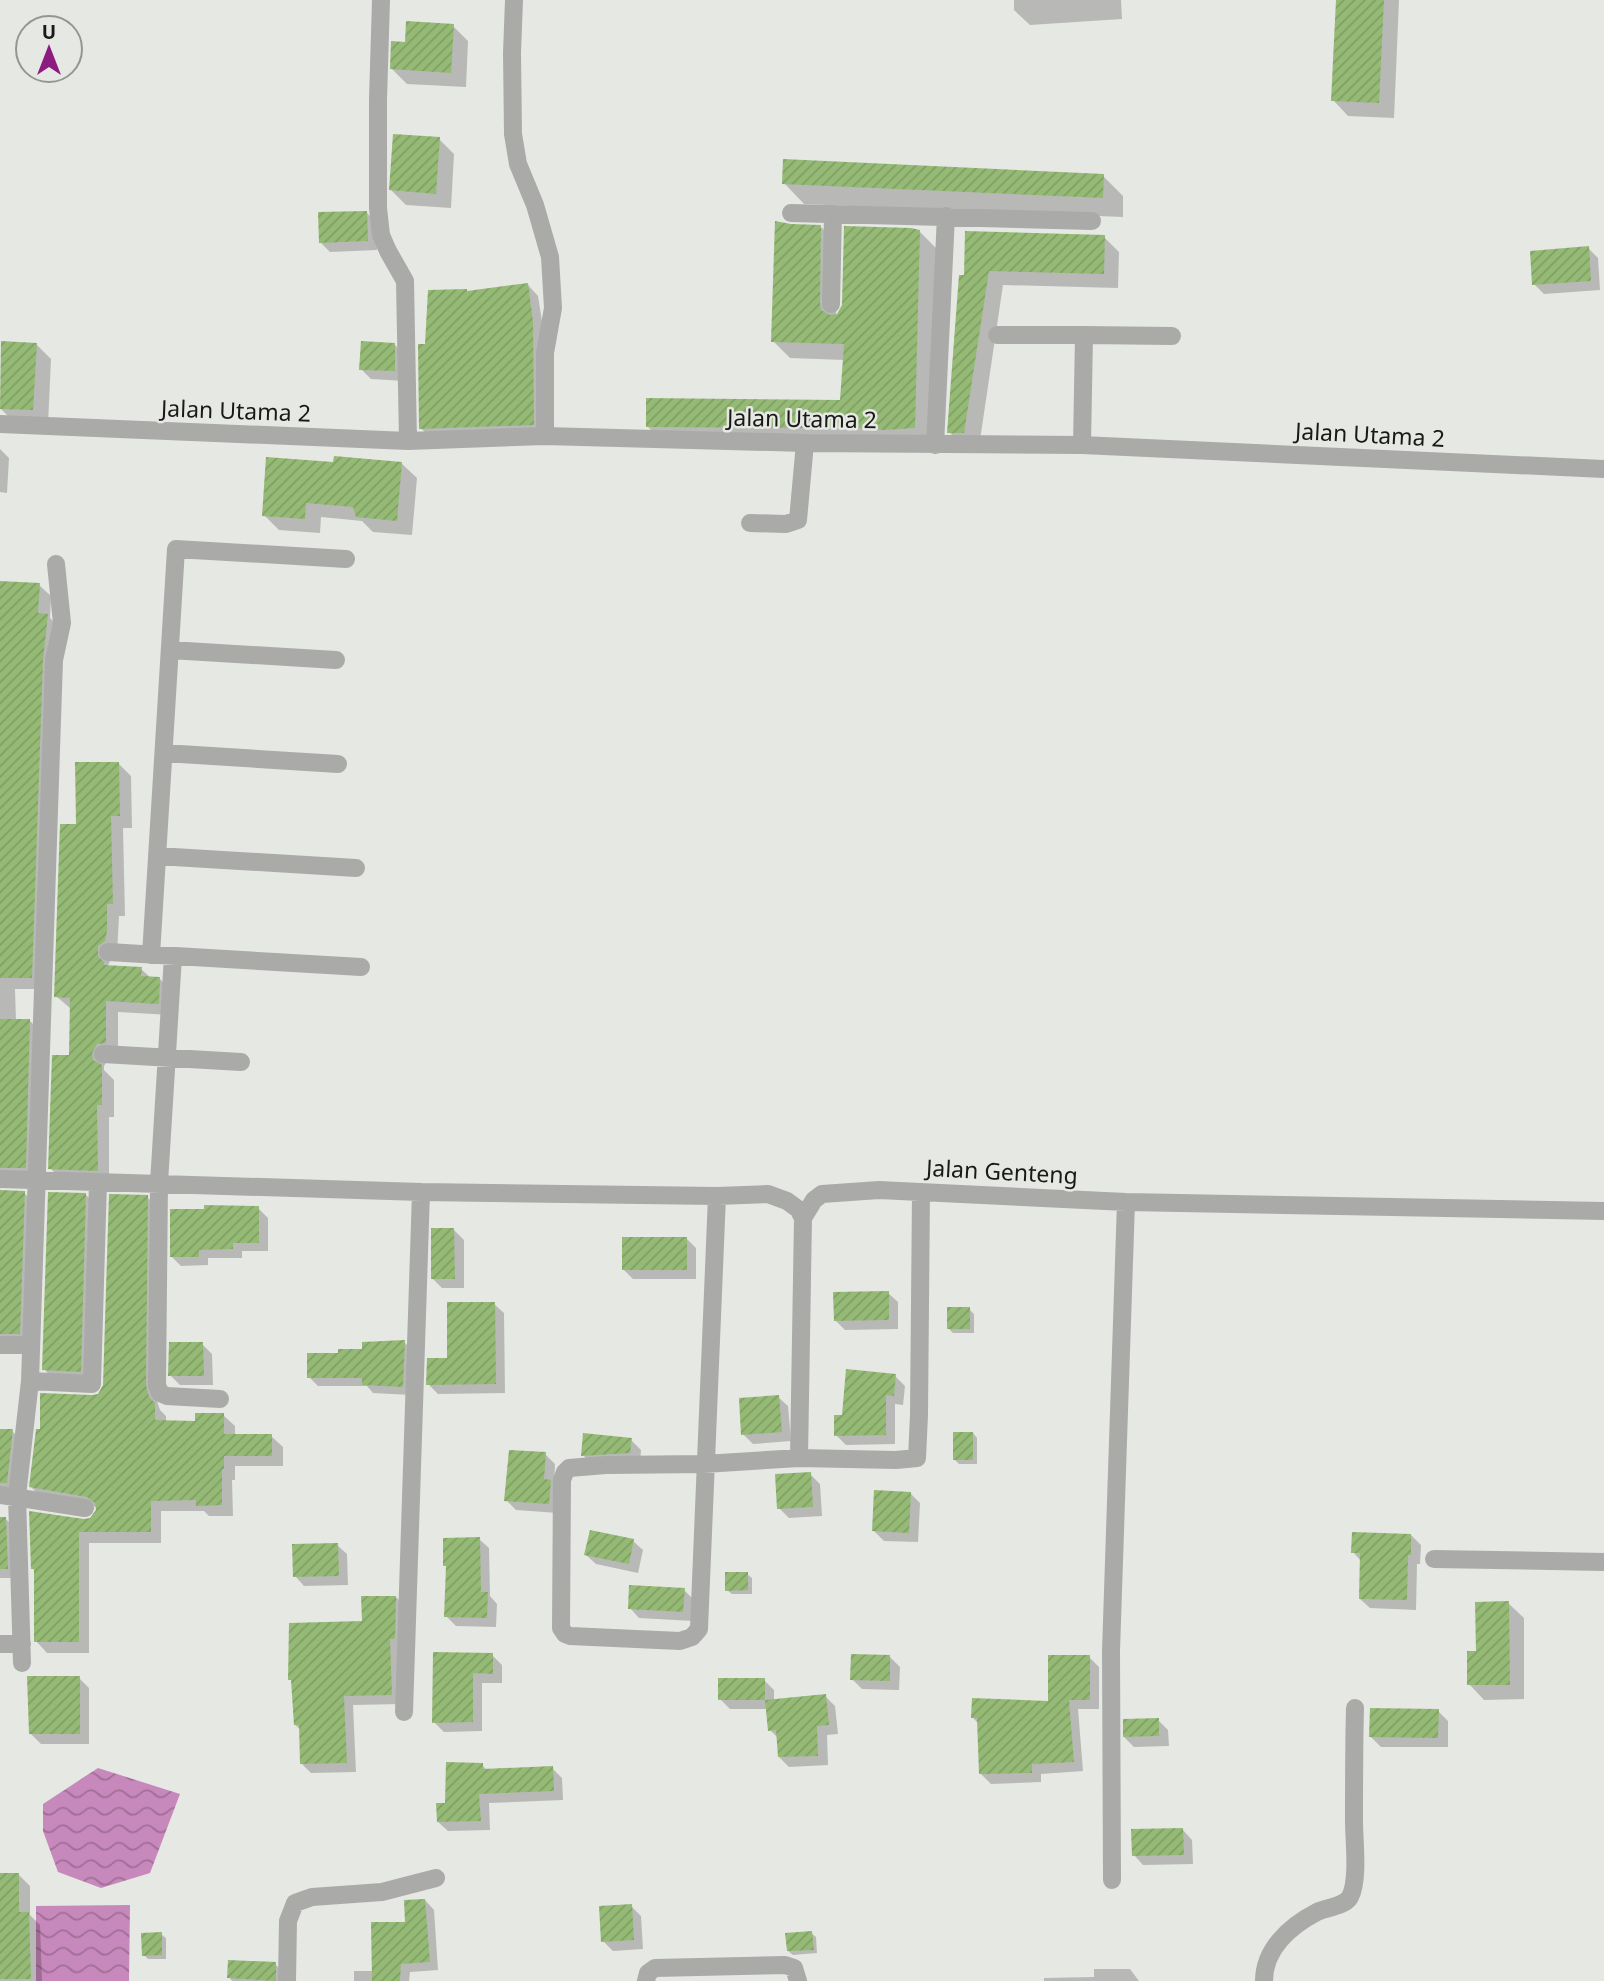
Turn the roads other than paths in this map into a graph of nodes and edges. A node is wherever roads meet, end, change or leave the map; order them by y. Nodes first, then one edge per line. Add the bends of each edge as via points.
1 (381, 0) edge
2 (514, 0) edge
3 (791, 213) dead end
4 (833, 214) junction
5 (946, 216) junction
6 (1092, 221) dead end
7 (831, 304) dead end
8 (997, 335) dead end
9 (1084, 335) junction
10 (1172, 336) dead end
11 (0, 424) edge
12 (545, 436) junction
13 (408, 441) junction
14 (805, 443) junction
15 (935, 445) junction
16 (1082, 445) junction
17 (1604, 469) edge
18 (750, 523) dead end
19 (346, 559) dead end
20 (56, 564) dead end
21 (170, 650) junction
22 (336, 660) dead end
23 (164, 753) junction
24 (338, 764) dead end
25 (157, 856) junction
26 (356, 868) dead end
27 (108, 952) dead end
28 (151, 954) junction
29 (173, 956) junction
30 (361, 967) dead end
31 (103, 1054) dead end
32 (167, 1058) junction
33 (241, 1062) dead end
34 (0, 1179) edge
35 (37, 1179) junction
36 (98, 1182) junction
37 (159, 1183) junction
38 (421, 1192) junction
39 (921, 1192) junction
40 (718, 1196) junction
41 (1126, 1202) junction
42 (1604, 1211) edge
43 (803, 1218) junction
44 (0, 1345) edge
45 (31, 1345) junction
46 (30, 1381) junction
47 (220, 1399) dead end
48 (799, 1458) junction
49 (704, 1464) junction
50 (8, 1496) edge
51 (85, 1508) dead end
52 (1434, 1559) dead end
53 (1604, 1562) edge
54 (0, 1644) edge
55 (1356, 1708) dead end
56 (404, 1712) dead end
57 (436, 1878) dead end
58 (1112, 1880) dead end
59 (287, 1981) edge
60 (646, 1981) edge
61 (797, 1981) edge
62 (1264, 1981) edge

1 - 13 street via 378,208 381,235 405,281
2 - 12 street via 513,134 518,164 550,257 553,308 545,353
3 - 4 street
4 - 5 street
4 - 7 street
5 - 6 street
5 - 15 street
8 - 9 street
9 - 10 street
9 - 16 street
11 - 13 street, Jalan Utama 2
12 - 13 street, Jalan Utama 2
12 - 14 street, Jalan Utama 2
14 - 15 street, Jalan Utama 2
14 - 18 street via 798,520
15 - 16 street, Jalan Utama 2
16 - 17 street, Jalan Utama 2
19 - 21 street via 176,548
20 - 35 street via 62,624 54,660
21 - 22 street
21 - 23 street
23 - 24 street
23 - 25 street
25 - 26 street
25 - 28 street
27 - 28 street
28 - 29 street
29 - 30 street
29 - 32 street
31 - 32 street
32 - 33 street
32 - 37 street
34 - 35 street
35 - 36 street
35 - 45 street
36 - 37 street
36 - 46 street via 92,1384
37 - 38 street
37 - 47 street via 157,1385 160,1393 167,1395
38 - 40 street
38 - 56 street
39 - 41 street, Jalan Genteng
39 - 43 street, Jalan Genteng via 831,1191 814,1200
39 - 48 street via 918,1457
40 - 43 street via 777,1196 798,1209
40 - 49 street
41 - 42 street, Jalan Genteng
41 - 58 street via 1111,1651
43 - 48 street
44 - 45 street
45 - 46 street
46 - 50 street
48 - 49 street
49 - 49 street via 699,1629 680,1641 565,1634 561,1628 565,1472 606,1465
50 - 51 street
50 - 54 street via 22,1653
52 - 53 street
55 - 62 street via 1351,1895 1346,1902 1317,1912 1284,1934 1272,1950
57 - 59 street via 382,1892 312,1897 296,1903 288,1921
60 - 61 street via 655,1968 785,1965 794,1968

